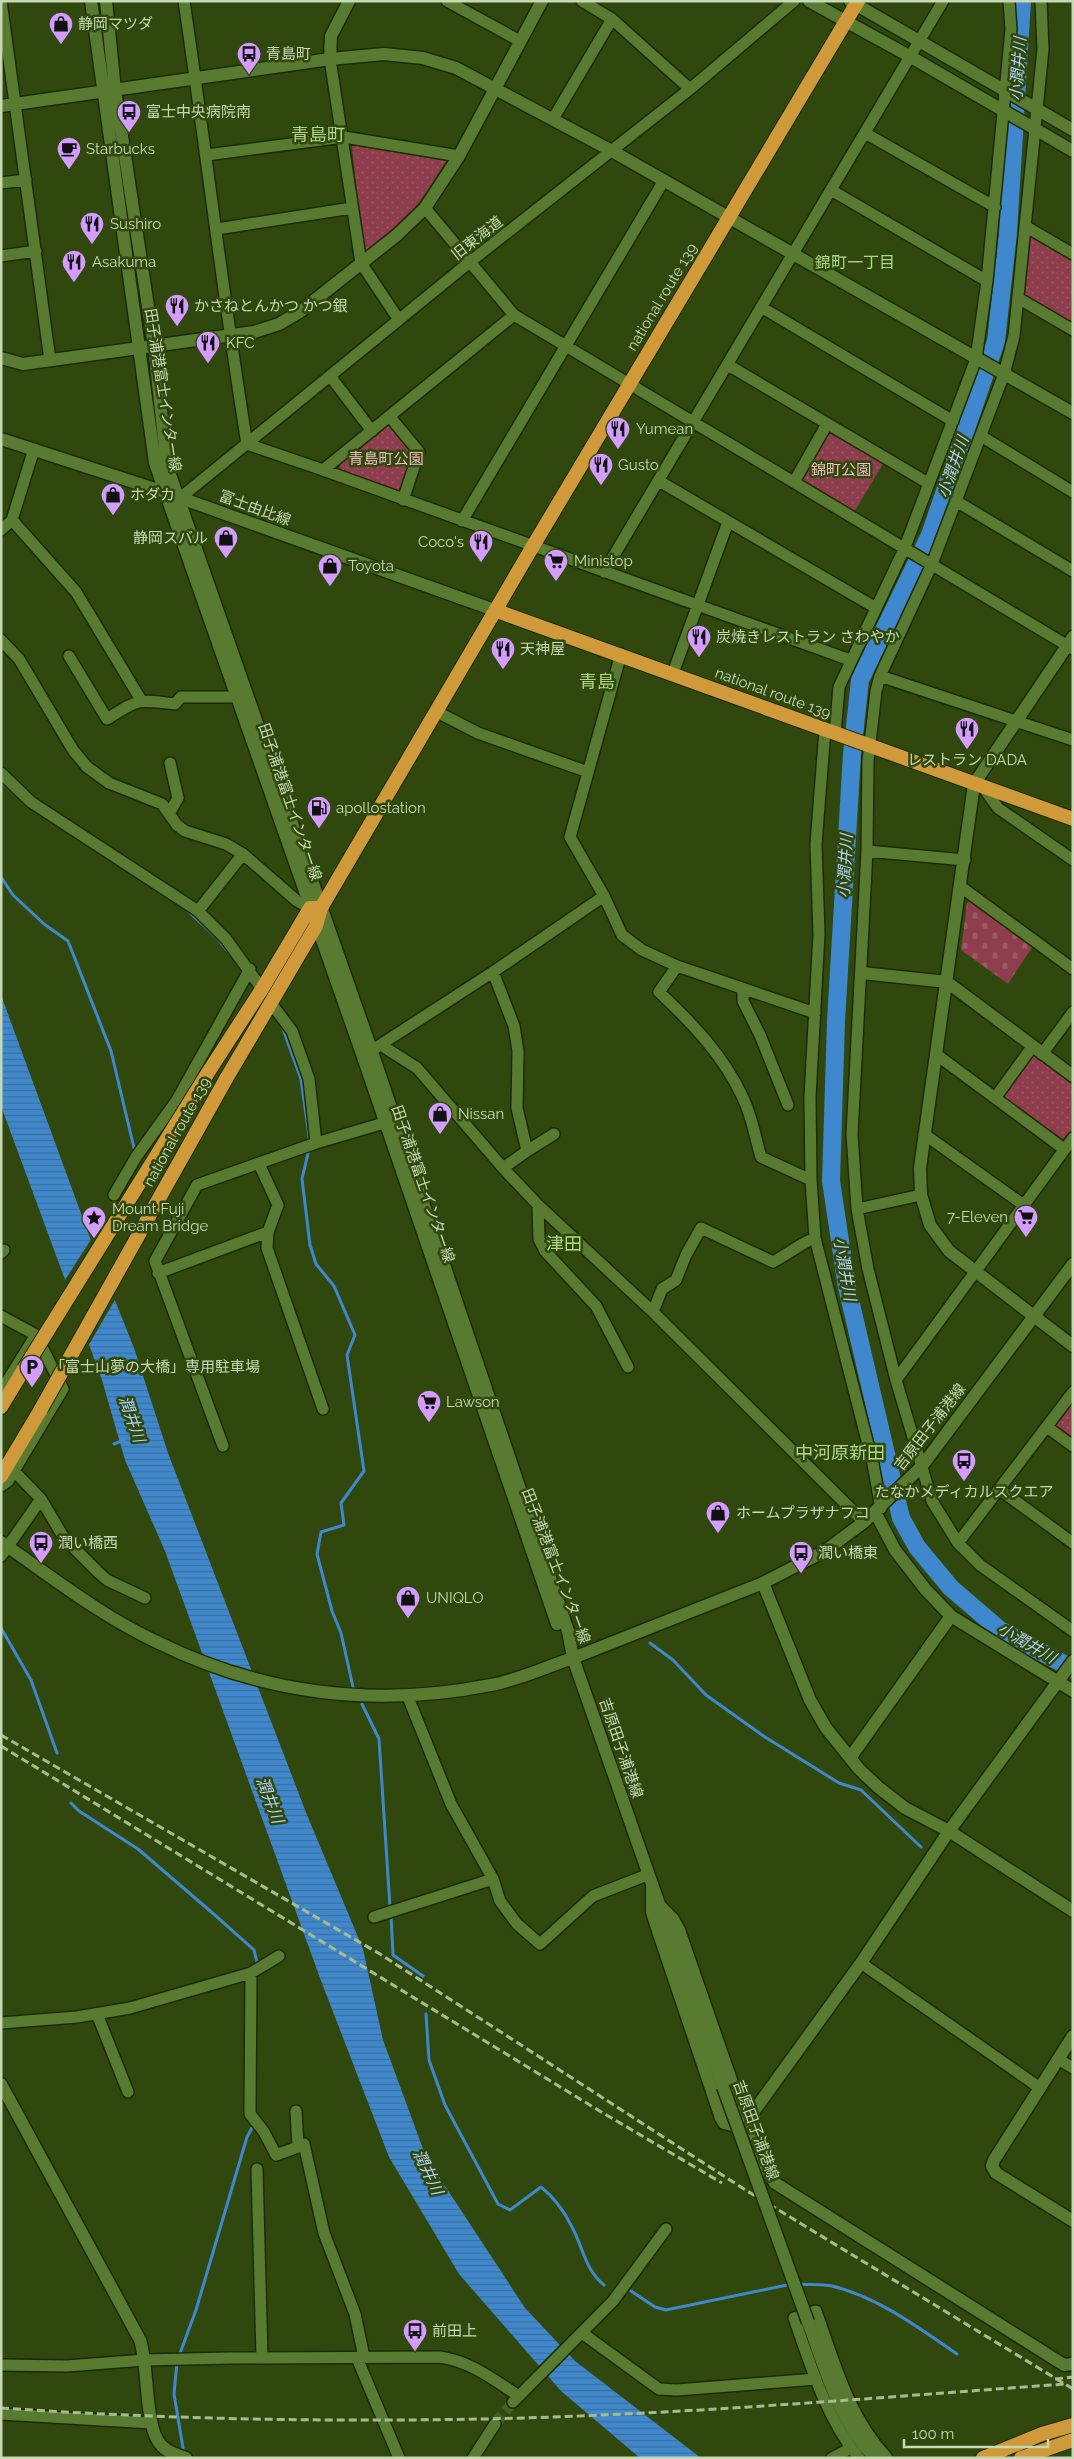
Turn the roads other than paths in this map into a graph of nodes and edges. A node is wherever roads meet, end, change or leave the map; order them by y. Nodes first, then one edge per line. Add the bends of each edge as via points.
1 (91, 1) edge
2 (106, 1) edge
3 (184, 1) edge
4 (349, 1) edge
5 (447, 1) edge
6 (542, 1) edge
7 (582, 1) edge
8 (794, 1) edge
9 (809, 1) edge
10 (943, 1) edge
11 (1009, 1) edge
12 (1041, 1) edge
13 (1, 2) edge
14 (854, 2) edge
15 (612, 19) junction
16 (846, 20) junction
17 (520, 41) junction
18 (920, 41) junction
19 (910, 56) junction
20 (330, 59) junction
21 (195, 78) junction
22 (496, 87) junction
23 (690, 89) junction
24 (1005, 90) junction
25 (110, 91) junction
26 (15, 104) junction
27 (1, 106) edge
28 (1036, 108) junction
29 (1003, 110) junction
30 (553, 119) junction
31 (1034, 128) junction
32 (1073, 130) edge
33 (865, 133) junction
34 (344, 137) junction
35 (612, 151) junction
36 (1073, 151) edge
37 (207, 155) junction
38 (458, 156) junction
39 (26, 180) junction
40 (663, 182) junction
41 (1, 184) edge
42 (831, 190) junction
43 (995, 207) junction
44 (352, 208) junction
45 (425, 208) junction
46 (728, 218) junction
47 (1025, 226) junction
48 (217, 229) junction
49 (36, 250) junction
50 (1073, 254) edge
51 (792, 255) junction
52 (1, 256) edge
53 (471, 261) junction
54 (362, 264) junction
55 (987, 281) junction
56 (1018, 298) junction
57 (761, 307) junction
58 (514, 315) junction
59 (399, 320) junction
60 (1073, 330) edge
61 (229, 336) junction
62 (154, 346) junction
63 (140, 348) junction
64 (566, 348) junction
65 (1, 358) edge
66 (976, 359) junction
67 (50, 360) junction
68 (728, 365) junction
69 (1004, 374) junction
70 (330, 376) junction
71 (628, 385) junction
72 (1073, 413) edge
73 (390, 417) junction
74 (953, 421) junction
75 (694, 422) junction
76 (828, 424) junction
77 (372, 431) junction
78 (981, 436) junction
79 (1, 439) edge
80 (247, 444) junction
81 (34, 449) junction
82 (323, 470) junction
83 (659, 481) junction
84 (794, 482) junction
85 (928, 483) junction
86 (164, 492) junction
87 (1073, 492) edge
88 (180, 498) junction
89 (403, 500) junction
90 (956, 501) junction
91 (12, 520) junction
92 (462, 521) junction
93 (728, 522) junction
94 (1, 530) edge
95 (533, 546) junction
96 (905, 546) junction
97 (932, 564) junction
98 (1073, 571) edge
99 (604, 572) junction
100 (697, 605) junction
101 (876, 608) junction
102 (497, 611) junction
103 (1, 640) edge
104 (1071, 643) edge
105 (621, 654) junction
106 (69, 656) dead end
107 (850, 660) junction
108 (673, 673) junction
109 (880, 676) junction
110 (237, 697) junction
111 (141, 700) junction
112 (438, 712) junction
113 (1016, 719) junction
114 (833, 733) junction
115 (1073, 740) edge
116 (869, 745) junction
117 (170, 763) dead end
118 (588, 772) junction
119 (1, 773) edge
120 (979, 785) junction
121 (170, 812) junction
122 (1073, 819) edge
123 (867, 851) junction
124 (243, 854) junction
125 (965, 860) junction
126 (1073, 860) edge
127 (961, 887) junction
128 (604, 896) junction
129 (315, 908) junction
130 (198, 911) junction
131 (316, 926) junction
132 (677, 966) junction
133 (250, 969) junction
134 (1073, 969) edge
135 (493, 972) junction
136 (862, 973) junction
137 (947, 982) junction
138 (262, 989) junction
139 (744, 989) junction
140 (270, 1002) junction
141 (1073, 1012) edge
142 (815, 1013) junction
143 (372, 1049) junction
144 (1037, 1050) junction
145 (937, 1055) junction
146 (1073, 1076) edge
147 (995, 1098) junction
148 (788, 1105) dead end
149 (384, 1123) junction
150 (554, 1134) dead end
151 (924, 1134) junction
152 (1073, 1138) edge
153 (316, 1143) junction
154 (1064, 1150) junction
155 (527, 1151) junction
156 (259, 1164) junction
157 (503, 1168) junction
158 (810, 1180) junction
159 (114, 1195) dead end
160 (921, 1195) junction
161 (538, 1205) junction
162 (1025, 1206) junction
163 (856, 1210) junction
164 (268, 1232) junction
165 (815, 1238) junction
166 (1073, 1264) edge
167 (975, 1272) junction
168 (158, 1273) junction
169 (653, 1312) junction
170 (1, 1316) edge
171 (1034, 1317) junction
172 (36, 1335) junction
173 (1073, 1346) edge
174 (628, 1367) dead end
175 (896, 1380) junction
176 (1, 1391) edge
177 (1073, 1392) edge
178 (1, 1407) edge
179 (323, 1409) dead end
180 (1047, 1427) junction
181 (224, 1446) dead end
182 (1073, 1446) edge
183 (920, 1469) junction
184 (8, 1474) edge
185 (1, 1486) edge
186 (999, 1489) junction
187 (41, 1499) junction
188 (880, 1508) junction
189 (864, 1522) junction
190 (958, 1543) junction
191 (1073, 1543) edge
192 (4, 1548) edge
193 (763, 1583) junction
194 (145, 1598) dead end
195 (951, 1616) junction
196 (1073, 1631) edge
197 (573, 1658) junction
198 (1073, 1661) edge
199 (1057, 1682) junction
200 (1073, 1691) edge
201 (408, 1697) junction
202 (850, 1758) junction
203 (949, 1831) junction
204 (647, 1876) junction
205 (492, 1879) junction
206 (652, 1888) junction
207 (658, 1904) junction
208 (1073, 1910) edge
209 (374, 1918) dead end
210 (278, 1956) dead end
211 (861, 1963) junction
212 (255, 1971) junction
213 (96, 2014) junction
214 (1, 2024) edge
215 (1073, 2036) edge
216 (1058, 2059) junction
217 (1073, 2068) edge
218 (1, 2084) edge
219 (1040, 2088) junction
220 (128, 2092) dead end
221 (296, 2111) dead end
222 (749, 2118) junction
223 (298, 2147) junction
224 (258, 2169) dead end
225 (1073, 2220) edge
226 (666, 2229) dead end
227 (582, 2333) junction
228 (262, 2357) junction
229 (361, 2358) junction
230 (145, 2360) junction
231 (1073, 2364) edge
232 (1, 2365) edge
233 (816, 2379) junction
234 (1, 2414) edge
235 (152, 2423) junction
236 (495, 2424) tunnel mouth
237 (1073, 2425) edge
238 (1073, 2440) edge
239 (851, 2448) junction
240 (183, 2457) edge
241 (399, 2458) edge
242 (473, 2458) edge
243 (832, 2458) edge
244 (859, 2458) edge
245 (875, 2458) edge
246 (887, 2458) edge
247 (983, 2458) edge
248 (1021, 2458) edge

1 - 25 street, 田子浦港富士インター線
2 - 25 street, 田子浦港富士インター線
3 - 21 street
4 - 20 street via 331,36
5 - 17 street
6 - 17 street
7 - 15 street
8 - 23 street, 旧東海道
9 - 16 street
10 - 18 street
11 - 24 street via 1011,29
12 - 28 street via 1042,49
13 - 26 street
14 - 16 highway, national route 139
14 - 18 street
15 - 23 street
15 - 30 street
16 - 19 street
16 - 46 highway, national route 139
17 - 22 street
18 - 19 street
18 - 24 street
19 - 29 street
19 - 33 street
20 - 21 street
20 - 22 street via 384,54 423,58 456,68
20 - 34 street
21 - 25 street
21 - 37 street
22 - 30 street
22 - 38 street
23 - 35 street, 旧東海道
24 - 28 street
24 - 29 street
25 - 26 street
25 - 62 street, 田子浦港富士インター線
25 - 63 street, 田子浦港富士インター線
26 - 27 street
26 - 39 street
28 - 31 street
28 - 32 street
29 - 31 street
29 - 43 street
30 - 35 street
31 - 36 street
31 - 47 street
33 - 42 street
33 - 43 street
34 - 37 street
34 - 38 street
34 - 44 street
35 - 40 street
35 - 53 street, 旧東海道
37 - 48 street
38 - 45 street
39 - 41 street
39 - 49 street
40 - 46 street
40 - 64 street
42 - 51 street
42 - 55 street
43 - 55 street
44 - 48 street
44 - 54 street
45 - 53 street
45 - 54 street
46 - 51 street
46 - 71 highway, national route 139
47 - 50 street
47 - 56 street
48 - 61 street
49 - 52 street
49 - 67 street
51 - 57 street
51 - 66 street
53 - 58 street
53 - 59 street, 旧東海道
54 - 59 street
54 - 61 street via 279,324
55 - 66 street
56 - 60 street
56 - 69 street via 1014,336
57 - 68 street
57 - 74 street
58 - 64 street
58 - 73 street
59 - 70 street, 旧東海道
61 - 62 street
61 - 80 street
62 - 63 street
62 - 88 street, 田子浦港富士インター線 via 167,466
63 - 67 street
63 - 86 street, 田子浦港富士インター線 via 155,463
64 - 71 street
64 - 92 street
65 - 67 street via 23,364
66 - 69 street
66 - 74 street
68 - 75 street
68 - 76 street
69 - 72 street
69 - 78 street
70 - 77 street
70 - 80 street, 旧東海道
71 - 75 street
71 - 95 highway, national route 139
73 - 77 street
73 - 89 street via 419,452
74 - 85 street
75 - 83 street
75 - 84 street
76 - 84 street
76 - 85 street
77 - 82 street
78 - 87 street
78 - 90 street
79 - 81 street, 富士由比線
80 - 82 street
80 - 88 street, 旧東海道
81 - 86 street, 富士由比線
81 - 91 street
82 - 89 street
83 - 93 street
83 - 99 street
84 - 96 street
85 - 96 street
86 - 88 street, 富士由比線
86 - 110 street, 田子浦港富士インター線
88 - 102 street, 富士由比線
88 - 129 street, 田子浦港富士インター線
89 - 92 street
90 - 97 street
90 - 98 street
91 - 94 street
91 - 111 street via 76,592
92 - 95 street
93 - 100 street
93 - 101 street
95 - 99 street
95 - 102 highway, national route 139
96 - 97 street
96 - 101 street
97 - 104 street
97 - 109 street
99 - 100 street
100 - 107 street
100 - 108 street
101 - 107 street
102 - 105 highway, national route 139
102 - 112 highway, national route 139
103 - 121 street via 19,659 86,767 109,783 162,804
104 - 113 street
105 - 108 highway, national route 139
105 - 118 street
106 - 111 street via 106,719
107 - 114 street via 839,688
108 - 114 highway, national route 139
109 - 113 street
109 - 116 street
110 - 111 street via 181,697 175,704
110 - 129 street, 田子浦港富士インター線
112 - 118 street via 478,733
112 - 129 highway, national route 139
113 - 115 street
113 - 120 street
114 - 116 highway, national route 139
114 - 142 street via 816,844 819,934
116 - 120 highway
116 - 123 street
117 - 121 street via 178,798
118 - 128 street via 570,837
119 - 130 street via 31,802
120 - 122 highway
120 - 125 street
120 - 126 street via 998,808
121 - 124 street via 177,825 186,831 226,844
123 - 125 street
123 - 136 street
124 - 129 street via 297,900
124 - 130 street
125 - 127 street
127 - 134 street
127 - 137 street
128 - 132 street via 622,935 642,950
128 - 135 street
129 - 131 highway, national route 139
129 - 138 highway, national route 139
129 - 143 street, 田子浦港富士インター線
130 - 133 street
131 - 140 highway, national route 139
131 - 143 street, 田子浦港富士インター線
132 - 139 street
132 - 158 street via 659,992 710,1044 731,1075 744,1099 760,1157
133 - 138 street
133 - 159 street via 177,1100 136,1157
135 - 143 street
135 - 155 street via 514,1026 518,1050 517,1108
136 - 137 street
136 - 163 street via 852,1134
137 - 144 street
137 - 145 street
138 - 178 highway, national route 139, bridge
139 - 142 street
139 - 148 street via 743,1001
140 - 153 street via 292,1031 309,1079
140 - 184 highway, national route 139, bridge via 40,1409
141 - 144 street
142 - 158 street via 809,1105
143 - 149 street, 田子浦港富士インター線
143 - 157 street via 417,1068
143 - 197 street, 田子浦港富士インター線 via 568,1631
144 - 146 street
144 - 147 street
145 - 147 street
145 - 151 street
147 - 154 street
149 - 153 street
149 - 197 street, 田子浦港富士インター線 via 532,1556 560,1634
150 - 155 street
151 - 160 street
151 - 162 street
152 - 154 street
153 - 156 street
154 - 162 street
155 - 157 street
156 - 164 street via 278,1205
156 - 168 street via 197,1185 155,1261
157 - 161 street
158 - 165 street
160 - 163 street
160 - 167 street via 930,1225 949,1251
161 - 169 street
161 - 174 street via 539,1239 545,1251 596,1306
162 - 167 street
163 - 175 street
164 - 168 street
164 - 179 street via 267,1248
165 - 169 street via 773,1262 701,1228 676,1280 662,1289
165 - 188 street via 873,1464
166 - 171 street, 吉原田子浦港線
167 - 171 street
167 - 175 street
168 - 181 street
169 - 189 street
170 - 172 street
171 - 173 street
171 - 183 street, 吉原田子浦港線
172 - 176 street
172 - 184 street via 63,1389
175 - 183 street
177 - 180 street
180 - 182 street
180 - 186 street
183 - 188 street, 吉原田子浦港線
183 - 190 street via 932,1501
184 - 185 street
184 - 187 street
186 - 190 street
186 - 191 street
187 - 192 street
187 - 194 street via 64,1538 98,1572 107,1580
188 - 189 street, 吉原田子浦港線
188 - 195 street via 895,1550
189 - 193 street, 吉原田子浦港線 via 825,1551
190 - 196 street via 1008,1587
192 - 201 street via 117,1621 233,1675 271,1685 353,1695
193 - 197 street, 吉原田子浦港線
193 - 202 street via 810,1700 826,1728
195 - 199 street
195 - 202 street
197 - 201 street via 493,1685
197 - 204 street, 吉原田子浦港線
198 - 199 street
199 - 200 street
199 - 203 street
201 - 205 street via 451,1804
202 - 203 street via 878,1788 905,1808
203 - 208 street
203 - 211 street
204 - 205 street via 593,1896 540,1944 517,1924 500,1901
204 - 206 street, 吉原田子浦港線
205 - 209 street
206 - 207 street, 吉原田子浦港線
206 - 222 street via 652,1912 658,1932 721,2118 724,2124 732,2125
207 - 222 street via 673,1918 679,1930 740,2106
207 - 245 street, 吉原田子浦港線, bridge via 833,2389 851,2427
210 - 212 street
211 - 219 street
211 - 222 street
212 - 213 street via 130,2008
212 - 223 street via 250,2114 276,2155
213 - 214 street
213 - 220 street
215 - 216 street
216 - 217 street
216 - 219 street
218 - 230 street via 140,2340
219 - 225 street via 992,2166 996,2173
221 - 223 street
222 - 231 street via 768,2173 775,2182 1064,2365
223 - 229 street via 304,2144 324,2233 355,2314
224 - 228 street
226 - 227 street via 618,2294
227 - 229 street via 516,2399 477,2370 453,2359
227 - 233 street via 659,2389
228 - 229 street
228 - 230 street
229 - 241 street
230 - 232 street via 67,2366
230 - 235 street
233 - 239 street
233 - 246 street via 794,2318 816,2311 853,2410
234 - 235 street
235 - 240 street via 161,2446
236 - 242 street
237 - 247 highway
238 - 248 highway
239 - 243 street
239 - 244 street

